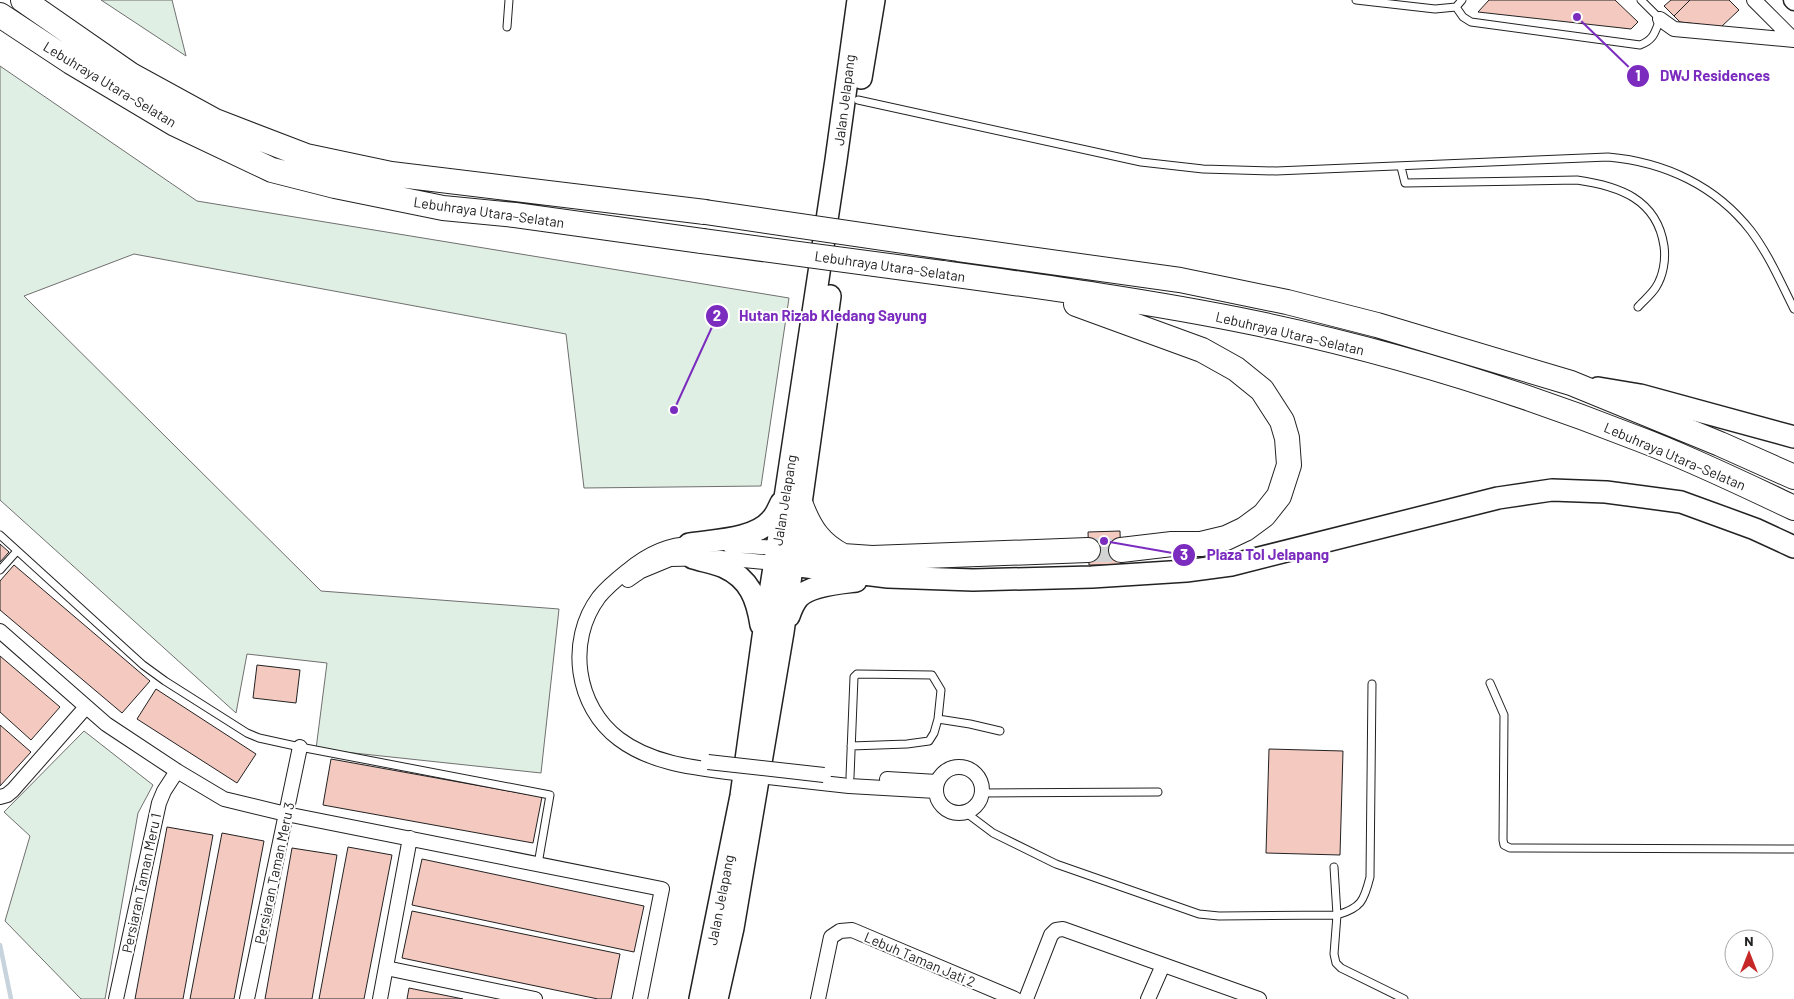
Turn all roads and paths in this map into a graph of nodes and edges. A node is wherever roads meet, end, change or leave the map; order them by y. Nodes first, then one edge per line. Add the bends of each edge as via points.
1 (23, 0) edge
2 (509, 0) edge
3 (858, 0) edge
4 (874, 0) edge
5 (1356, 0) edge
6 (1462, 0) edge
7 (1641, 0) edge
8 (1754, 0) edge
9 (1456, 7) junction
10 (0, 15) edge
11 (1660, 19) junction
12 (507, 27) dead end
13 (1794, 40) edge
14 (858, 100) junction
15 (1401, 167) junction
16 (988, 279) junction
17 (1638, 308) dead end
18 (1794, 309) edge
19 (1571, 383) junction
20 (1794, 438) edge
21 (1794, 477) edge
22 (794, 498) junction
23 (1794, 508) edge
24 (0, 535) edge
25 (1794, 548) edge
26 (1088, 550) tunnel mouth
27 (1121, 550) tunnel mouth
28 (17, 551) junction
29 (691, 551) junction
30 (785, 556) junction
31 (843, 556) junction
32 (0, 570) edge
33 (888, 577) junction
34 (0, 631) edge
35 (783, 632) junction
36 (763, 637) junction
37 (1372, 684) dead end
38 (1490, 684) dead end
39 (86, 707) junction
40 (938, 719) junction
41 (1000, 731) dead end
42 (851, 746) junction
43 (300, 747) junction
44 (177, 771) junction
45 (850, 777) junction
46 (937, 786) junction
47 (1158, 792) dead end
48 (982, 793) junction
49 (0, 797) edge
50 (965, 812) junction
51 (286, 814) junction
52 (410, 838) junction
53 (1794, 849) edge
54 (538, 864) junction
55 (1334, 868) dead end
56 (1337, 914) junction
57 (1163, 964) junction
58 (386, 968) junction
59 (116, 999) edge
60 (247, 999) edge
61 (380, 999) edge
62 (535, 999) edge
63 (640, 999) edge
64 (700, 999) edge
65 (717, 999) edge
66 (818, 999) edge
67 (1015, 999) edge
68 (1026, 999) edge
69 (1148, 999) edge
70 (1259, 999) edge
71 (1404, 999) edge

1 - 19 highway, Lebuhraya Utara–Selatan, bridge via 131,75 215,121 306,156 391,174 705,212 1180,280 1377,325
2 - 12 lane
3 - 22 main road, Jalan Jelapang
4 - 14 main road, Jalan Jelapang
5 - 9 lane via 1435,9
6 - 9 lane
7 - 11 lane
8 - 13 street
9 - 11 lane via 1471,22 1640,44 1648,42 1654,35
10 - 16 highway, Lebuhraya Utara–Selatan, bridge via 175,124 272,170 443,208
11 - 13 street via 1674,29
14 - 15 lane via 1150,163 1276,172
14 - 22 main road, Jalan Jelapang
15 - 17 lane via 1405,183 1577,180 1601,183 1638,200 1652,214 1662,235 1665,254 1656,287
15 - 18 lane via 1608,157 1671,170 1712,193 1733,211 1767,256
16 - 23 highway, Lebuhraya Utara–Selatan via 1236,320 1374,352 1501,389 1640,439
16 - 27 highway via 1081,306 1202,350 1236,369 1262,390 1282,421 1289,465 1279,496 1264,515 1226,538 1201,544
19 - 20 main road via 1640,395
19 - 21 highway, Lebuhraya Utara–Selatan
22 - 29 main road via 762,528
22 - 30 main road, Jalan Jelapang
22 - 31 highway via 817,536
24 - 28 lane
25 - 33 main road via 1755,529 1681,502 1606,492 1552,490 1498,498 1231,565 1186,571 974,580
26 - 31 highway via 872,558
28 - 32 lane
28 - 43 lane via 165,681 247,734
29 - 30 street
29 - 36 main road via 724,567 744,582 757,601
29 - 45 street, bridge via 641,571 624,583 607,600 593,624 587,661 594,696 610,721 638,743 675,756
29 - 46 street via 677,545 637,562 610,585 586,621 579,660 583,686 600,722 620,740 661,760 706,769 849,786
30 - 31 highway
30 - 33 main road
30 - 35 main road, Jalan Jelapang
30 - 36 main road, Jalan Jelapang
33 - 35 main road via 810,590 799,597
34 - 39 street
35 - 65 main road, Jalan Jelapang via 733,928
36 - 64 main road, Jalan Jelapang via 741,796
37 - 56 lane via 1370,877 1360,903 1352,911
38 - 53 lane via 1504,715 1504,845 1510,848
39 - 44 street
39 - 49 street via 13,790
40 - 41 lane
40 - 42 lane via 929,741
40 - 42 lane via 941,690 932,675 857,674 854,677
42 - 45 lane
43 - 51 street, Persiaran Taman Meru 3
43 - 54 lane via 550,795
44 - 51 street via 224,800
44 - 59 street, Persiaran Taman Meru 1 via 159,803
45 - 46 street
46 - 48 street via 947,770 968,768 979,778
46 - 50 street via 941,804 951,812
47 - 48 lane
48 - 50 street via 976,805
50 - 56 lane via 993,833 1056,864 1198,914
51 - 52 street
51 - 60 street, Persiaran Taman Meru 3
52 - 54 street
52 - 58 street
54 - 63 street via 662,889
55 - 56 lane
56 - 71 lane via 1336,963 1340,968
57 - 68 street via 1063,929 1056,930 1051,935
57 - 69 street
57 - 70 street
58 - 61 street
58 - 62 street
66 - 67 street, Lebuh Taman Jati 2 via 830,937 840,931 852,930

